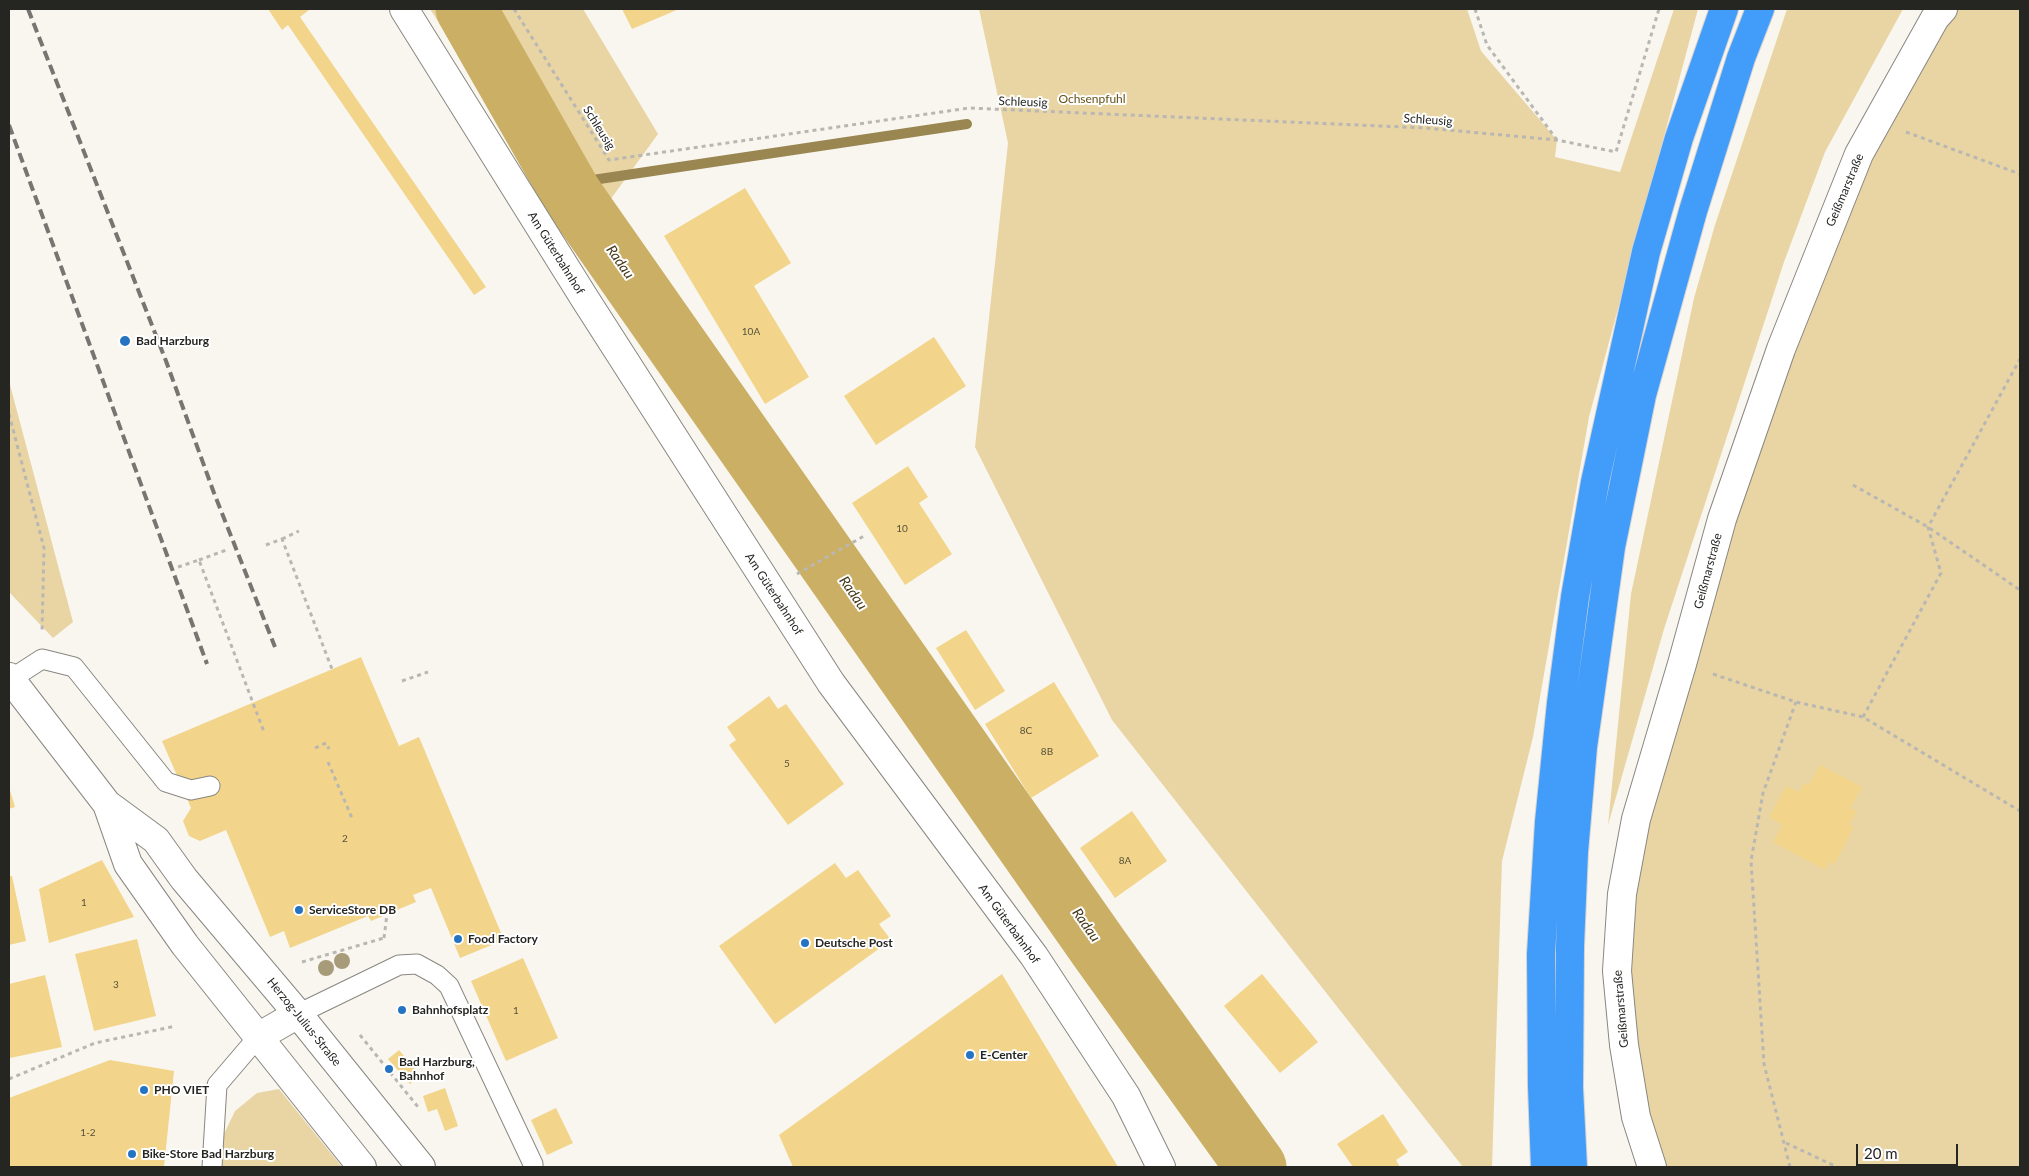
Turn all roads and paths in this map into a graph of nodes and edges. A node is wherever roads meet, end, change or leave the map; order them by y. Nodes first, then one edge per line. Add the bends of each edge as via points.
1 (404, 9) edge
2 (514, 9) edge
3 (1475, 9) edge
4 (1659, 9) edge
5 (1724, 9) edge
6 (1760, 9) edge
7 (1943, 9) edge
8 (1879, 121) junction
9 (1557, 140) junction
10 (2020, 174) edge
11 (2020, 359) edge
12 (1853, 484) dead end
13 (1928, 528) junction
14 (299, 531) dead end
15 (864, 536) dead end
16 (282, 539) junction
17 (266, 545) dead end
18 (229, 549) dead end
19 (199, 560) junction
20 (817, 562) dead end
21 (178, 567) dead end
22 (2020, 590) edge
23 (1682, 664) junction
24 (332, 669) dead end
25 (428, 672) dead end
26 (10, 678) edge
27 (402, 681) dead end
28 (1796, 702) junction
29 (1863, 717) junction
30 (264, 732) dead end
31 (315, 748) dead end
32 (329, 749) dead end
33 (328, 762) dead end
34 (210, 786) dead end
35 (107, 804) junction
36 (2020, 811) edge
37 (352, 818) dead end
38 (384, 938) dead end
39 (302, 962) dead end
40 (298, 1014) junction
41 (176, 1026) dead end
42 (360, 1035) dead end
43 (258, 1037) junction
44 (9, 1080) edge
45 (418, 1107) dead end
46 (1785, 1143) junction
47 (212, 1167) edge
48 (362, 1167) edge
49 (422, 1167) edge
50 (533, 1167) edge
51 (1161, 1167) edge
52 (1545, 1167) edge
53 (1573, 1167) edge
54 (1652, 1167) edge
55 (1790, 1167) edge
56 (1837, 1167) edge

1 - 51 street, Am Güterbahnhof via 831,683 1034,956 1126,1096
2 - 9 path, Schleusig via 609,160 969,108 1426,128
3 - 9 path via 1487,45
4 - 9 path, Schleusig via 1616,152
5 - 52 highway via 1679,138 1646,252 1596,482 1575,597 1549,822 1541,954
6 - 53 highway via 1741,58 1690,220 1642,395 1612,547 1583,747 1574,852 1569,1088
7 - 8 street, Geißmarstraße
8 - 10 path
8 - 23 street, Geißmarstraße via 1859,154 1781,349 1722,519
11 - 13 path
12 - 13 path
13 - 22 path
13 - 29 path via 1941,573
14 - 16 path
15 - 20 path
16 - 17 path
16 - 24 path
18 - 19 path
19 - 21 path
19 - 30 path
23 - 28 path
23 - 54 street, Geißmarstraße via 1636,819 1622,894 1617,971 1624,1045 1636,1117
25 - 27 path
26 - 34 lane via 42,659 74,667 166,782 191,790
26 - 35 street
28 - 29 path
28 - 46 path via 1763,793 1751,861 1764,1064
29 - 36 path
31 - 32 path via 326,743
33 - 37 path
35 - 40 street, Herzog-Julius-Straße via 156,840 184,879
35 - 43 street via 128,864 185,945
38 - 39 path
40 - 43 street
40 - 49 street, Herzog-Julius-Straße
40 - 50 lane via 399,965 417,964 437,975 449,986
41 - 44 path via 95,1043
42 - 45 path
43 - 47 lane via 217,1084
43 - 48 street
46 - 55 path
46 - 56 path

